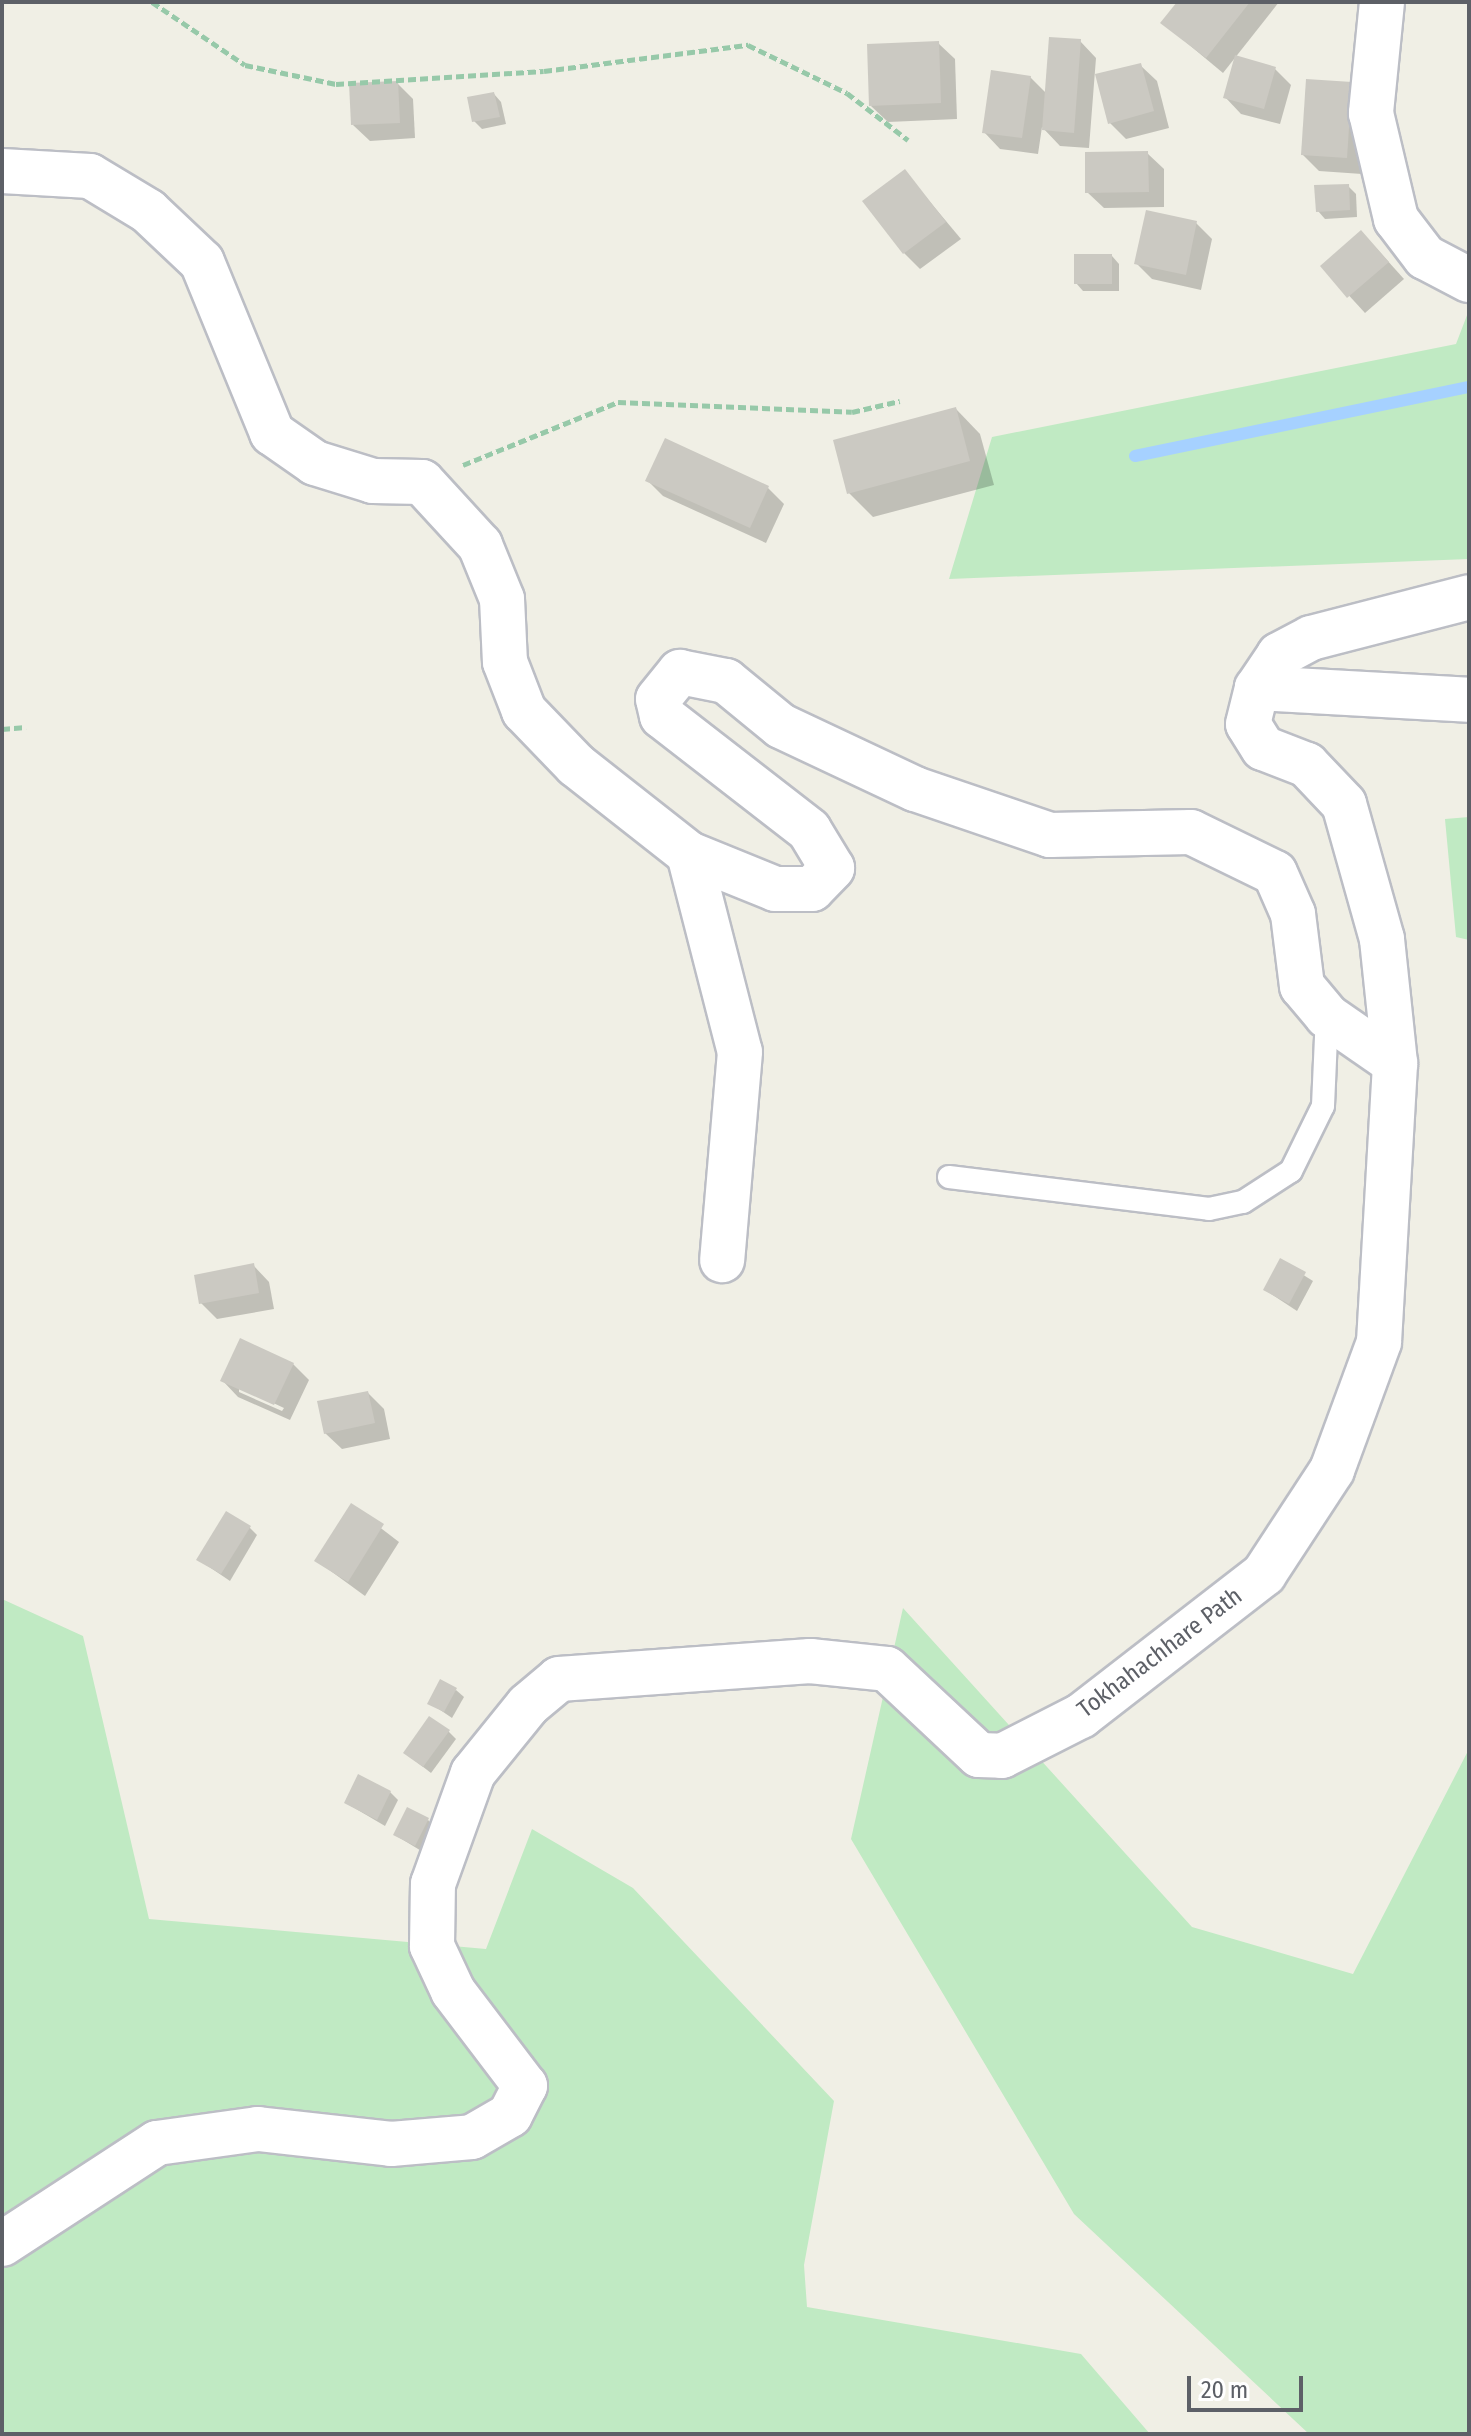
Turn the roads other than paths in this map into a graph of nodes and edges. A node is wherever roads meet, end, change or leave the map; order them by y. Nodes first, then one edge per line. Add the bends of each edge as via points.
1 (1382, 2) edge
2 (2, 171) edge
3 (1469, 280) edge
4 (1469, 597) edge
5 (1257, 688) junction
6 (1469, 700) edge
7 (689, 854) junction
8 (1327, 1016) junction
9 (1395, 1063) junction
10 (949, 1177) dead end
11 (722, 1260) dead end
12 (2, 2244) edge

1 - 3 main road via 1371,113 1396,219 1425,257
2 - 7 main road via 90,176 148,211 202,262 272,433 315,463 373,481 422,482 480,545 502,599 505,662 524,711 576,765
4 - 5 main road, Tokhahachhare Path via 1311,638 1279,655
5 - 6 main road
5 - 9 main road, Tokhahachhare Path via 1248,724 1263,748 1307,765 1344,804 1382,939
7 - 8 main road via 775,889 812,889 832,868 809,830 662,716 658,699 667,683 680,672 699,672 726,681 781,726 915,789 1050,835 1191,832 1275,873 1293,914 1302,986
7 - 11 main road via 740,1052
8 - 9 main road
8 - 10 lane via 1323,1106 1291,1171 1243,1202 1209,1209
9 - 12 main road, Tokhahachhare Path via 1379,1342 1332,1470 1264,1574 1081,1716 1002,1756 979,1755 887,1669 810,1661 559,1679 528,1705 473,1773 433,1884 432,1946 442,1969 473,2020 525,2086 510,2115 472,2137 391,2144 258,2129 157,2143

